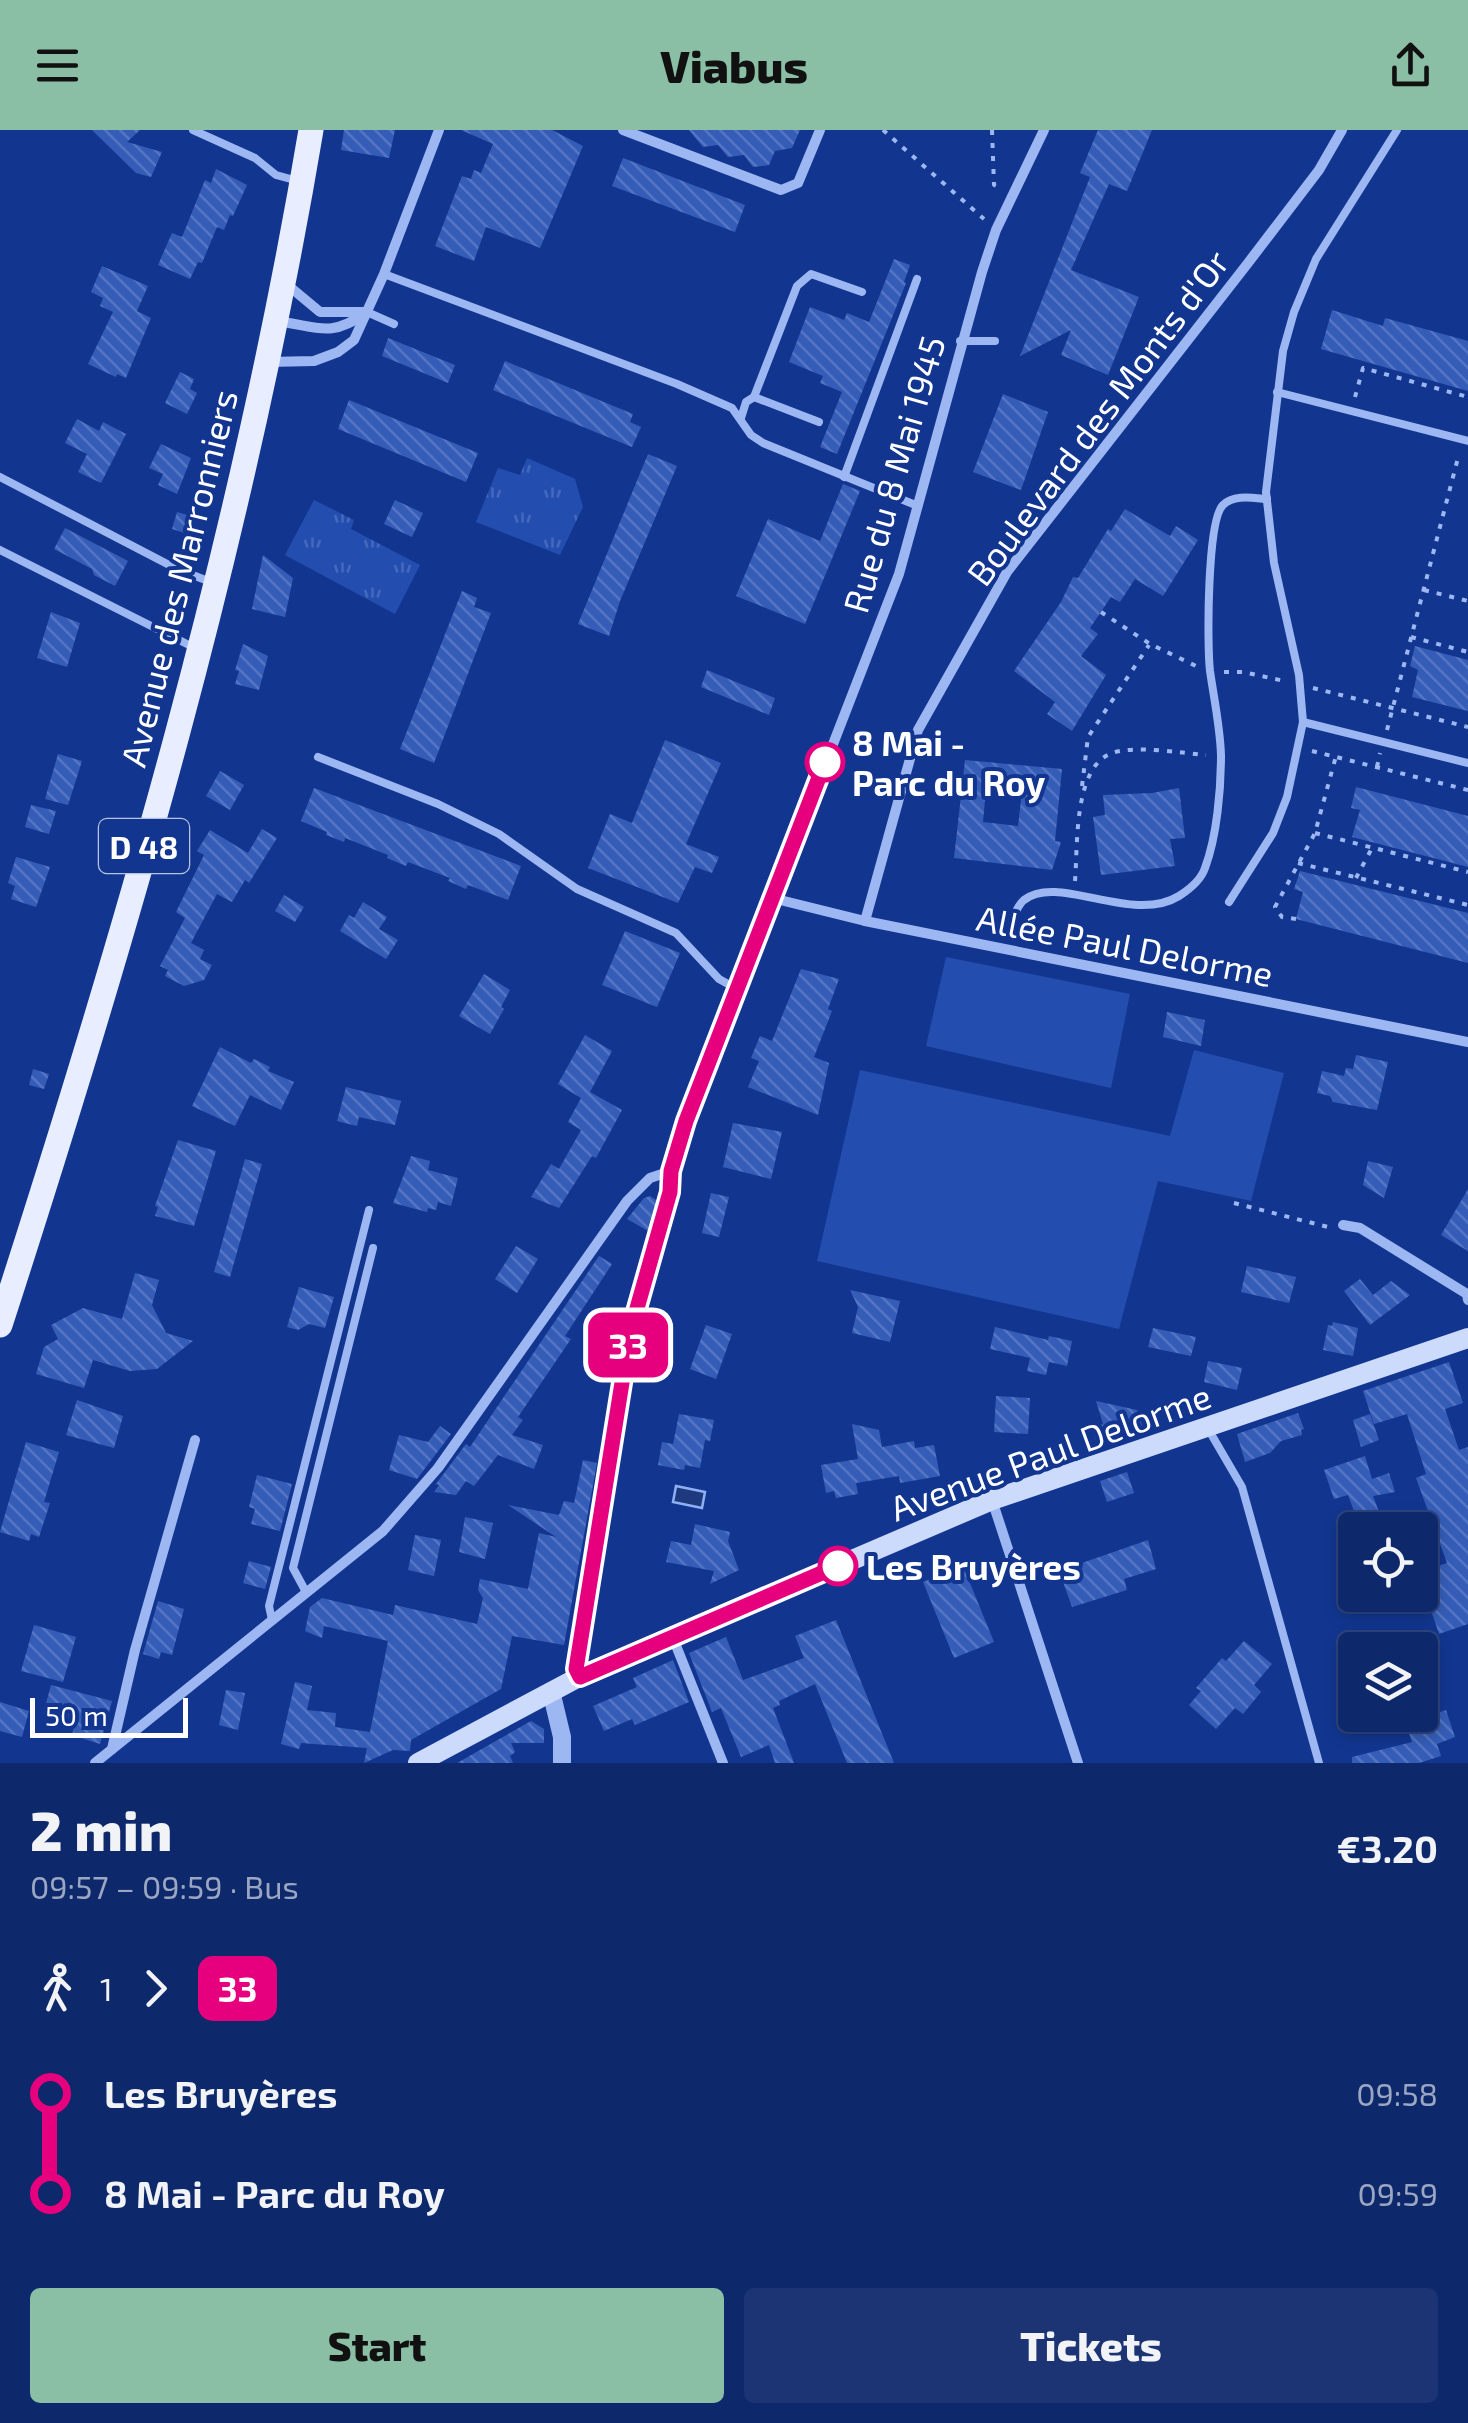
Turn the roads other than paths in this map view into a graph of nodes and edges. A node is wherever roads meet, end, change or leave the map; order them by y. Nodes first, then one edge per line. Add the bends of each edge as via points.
1 (193, 130) edge
2 (311, 130) edge
3 (440, 130) edge
4 (623, 130) edge
5 (820, 130) edge
6 (1044, 130) edge
7 (1342, 130) edge
8 (1397, 130) edge
9 (302, 182) junction
10 (384, 274) junction
11 (917, 279) dead end
12 (284, 281) junction
13 (862, 292) dead end
14 (367, 312) junction
15 (276, 321) junction
16 (394, 324) dead end
17 (960, 341) junction
18 (994, 341) dead end
19 (268, 362) junction
20 (1277, 392) junction
21 (754, 397) junction
22 (741, 418) junction
23 (819, 422) dead end
24 (1466, 440) edge
25 (844, 477) junction
26 (0, 478) edge
27 (1267, 499) junction
28 (918, 506) junction
29 (0, 550) edge
30 (217, 585) junction
31 (202, 652) junction
32 (1303, 722) junction
33 (318, 757) dead end
34 (1468, 763) edge
35 (772, 898) junction
36 (1229, 902) dead end
37 (1012, 919) dead end
38 (865, 921) junction
39 (738, 989) junction
40 (1468, 1042) edge
41 (671, 1171) junction
42 (368, 1210) dead end
43 (1343, 1226) road end
44 (374, 1248) dead end
45 (1468, 1300) edge
46 (0, 1325) edge
47 (1468, 1338) edge
48 (1206, 1427) junction
49 (194, 1440) dead end
50 (992, 1500) junction
51 (306, 1592) junction
52 (272, 1620) junction
53 (673, 1637) junction
54 (580, 1677) junction
55 (551, 1691) junction
56 (112, 1750) junction
57 (96, 1763) edge
58 (418, 1763) edge
59 (562, 1763) edge
60 (723, 1763) edge
61 (1078, 1763) edge
62 (1319, 1763) edge

1 - 9 lane
2 - 9 main road, Avenue des Marronniers / D 48
3 - 10 street
4 - 5 street via 781,190 798,183
6 - 17 street, Rue du 8 Mai 1945 via 996,230
7 - 38 street, Boulevard des Monts d'Or via 1260,248 1007,572 918,730
8 - 20 lane via 1316,259 1294,312
9 - 12 main road, Avenue des Marronniers / D 48
10 - 14 street
10 - 22 lane via 677,384
11 - 25 lane
12 - 14 street via 320,312
12 - 15 main road, Avenue des Marronniers / D 48
13 - 21 lane via 811,274 797,286
14 - 15 street via 330,331
14 - 16 lane
14 - 19 street via 354,340 338,352 314,361
15 - 19 main road, Avenue des Marronniers / D 48
17 - 18 lane
17 - 28 street, Rue du 8 Mai 1945
19 - 30 main road, Avenue des Marronniers / D 48
20 - 24 lane
20 - 27 lane
21 - 22 lane
21 - 23 lane
22 - 25 lane via 763,443
25 - 28 lane
26 - 30 lane
27 - 32 lane
27 - 37 lane via 1237,498 1222,505 1214,523 1210,672 1221,757 1204,871 1168,903 1143,908 1054,893 1020,902
28 - 35 street, Rue du 8 Mai 1945 via 899,574
29 - 31 lane
30 - 31 main road, Avenue des Marronniers / D 48
31 - 46 main road, Avenue des Marronniers / D 48
32 - 34 lane
32 - 36 lane via 1287,797
33 - 39 lane via 499,834 576,889 676,933 719,979
35 - 38 street, Allée Paul Delorme
35 - 39 street, Rue du 8 Mai 1945
38 - 40 street, Allée Paul Delorme
39 - 41 street, Rue du 8 Mai 1945
41 - 51 street via 650,1178 627,1201 438,1468 383,1531
41 - 54 street, Rue du 8 Mai 1945 via 630,1333 578,1641
42 - 52 lane via 269,1606
43 - 45 street via 1360,1228
44 - 51 lane via 292,1568
47 - 48 main road, Avenue Paul Delorme
48 - 50 main road, Avenue Paul Delorme
48 - 62 lane via 1242,1488
49 - 56 street
50 - 53 main road, Avenue Paul Delorme
50 - 61 street
51 - 52 street
52 - 56 street
53 - 54 main road, Avenue Paul Delorme
53 - 60 street
54 - 55 main road, Avenue Paul Delorme
55 - 58 main road, Avenue Paul Delorme
55 - 59 street
56 - 57 street

